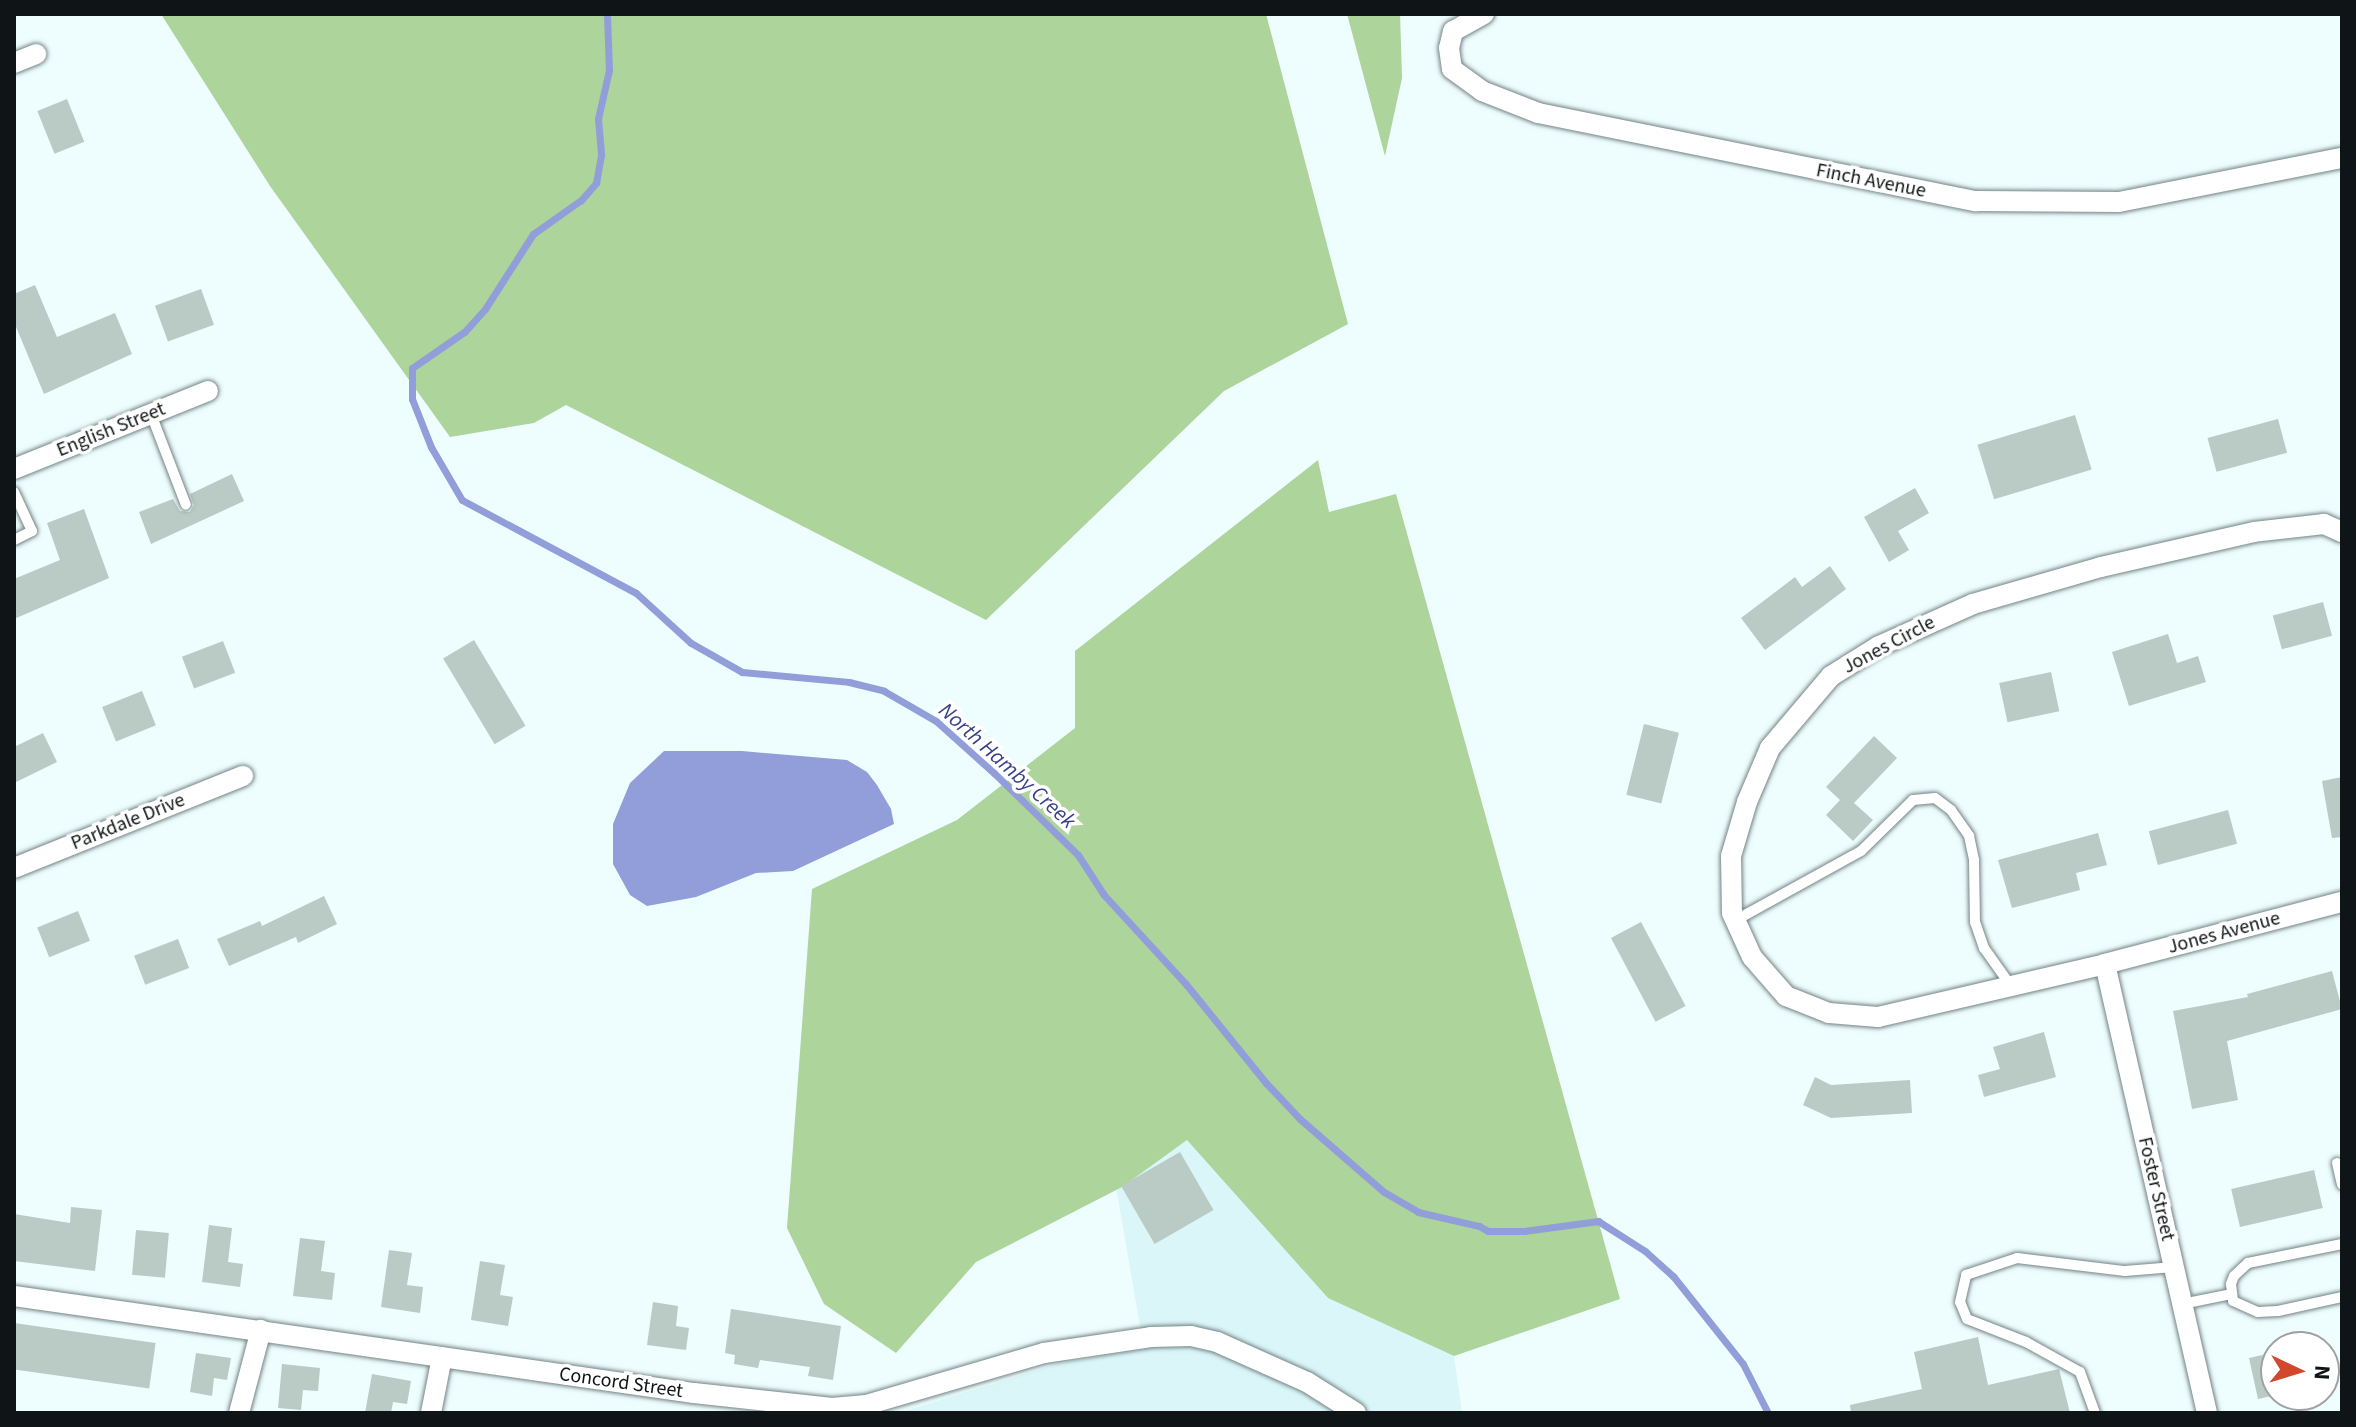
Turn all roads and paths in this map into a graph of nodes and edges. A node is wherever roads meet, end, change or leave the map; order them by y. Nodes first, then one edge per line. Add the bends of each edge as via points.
1 (1484, 14) edge
2 (36, 54) dead end
3 (14, 63) edge
4 (2342, 158) edge
5 (208, 391) dead end
6 (151, 414) junction
7 (14, 469) edge
8 (14, 492) edge
9 (186, 505) dead end
10 (2342, 532) edge
11 (14, 540) edge
12 (243, 776) dead end
13 (14, 868) edge
14 (2342, 902) edge
15 (1736, 920) junction
16 (2105, 964) junction
17 (2011, 986) junction
18 (2337, 1163) dead end
19 (2342, 1184) edge
20 (2342, 1244) edge
21 (2174, 1267) junction
22 (2231, 1294) junction
23 (14, 1296) edge
24 (2342, 1297) edge
25 (2182, 1304) junction
26 (261, 1330) junction
27 (442, 1357) junction
28 (239, 1413) edge
29 (431, 1413) edge
30 (1356, 1413) edge
31 (2095, 1413) edge
32 (2207, 1413) edge

1 - 4 street, Finch Avenue via 1453,31 1452,69 1482,91 1538,113 1976,201 2119,202
2 - 3 street
5 - 6 street, English Street
6 - 7 street, English Street
6 - 9 lane
8 - 11 lane via 32,531
10 - 15 street, Jones Circle via 2324,524 2254,532 2087,571 1973,604 1879,646 1831,676 1770,748 1747,802 1731,856
12 - 13 street, Parkdale Drive
14 - 16 street, Jones Avenue
15 - 17 street, Jones Circle via 1752,957 1786,996 1829,1013 1878,1017
15 - 17 lane via 1861,851 1906,805 1931,797 1951,810 1969,836 1975,922 1984,948
16 - 17 street, Jones Circle
16 - 21 street, Foster Street
18 - 19 lane
20 - 22 lane via 2248,1263 2234,1276
21 - 25 street, Foster Street
21 - 31 lane via 2125,1271 2017,1258 1966,1275 1960,1302 1967,1319 2026,1342 2080,1372
22 - 24 lane via 2240,1307 2258,1312
22 - 25 lane
23 - 26 street, Concord Street
25 - 32 street, Foster Street
26 - 27 street, Concord Street
26 - 28 street
27 - 29 street
27 - 30 street, Concord Street via 832,1408 866,1405 1044,1353 1173,1335 1217,1342 1307,1382

